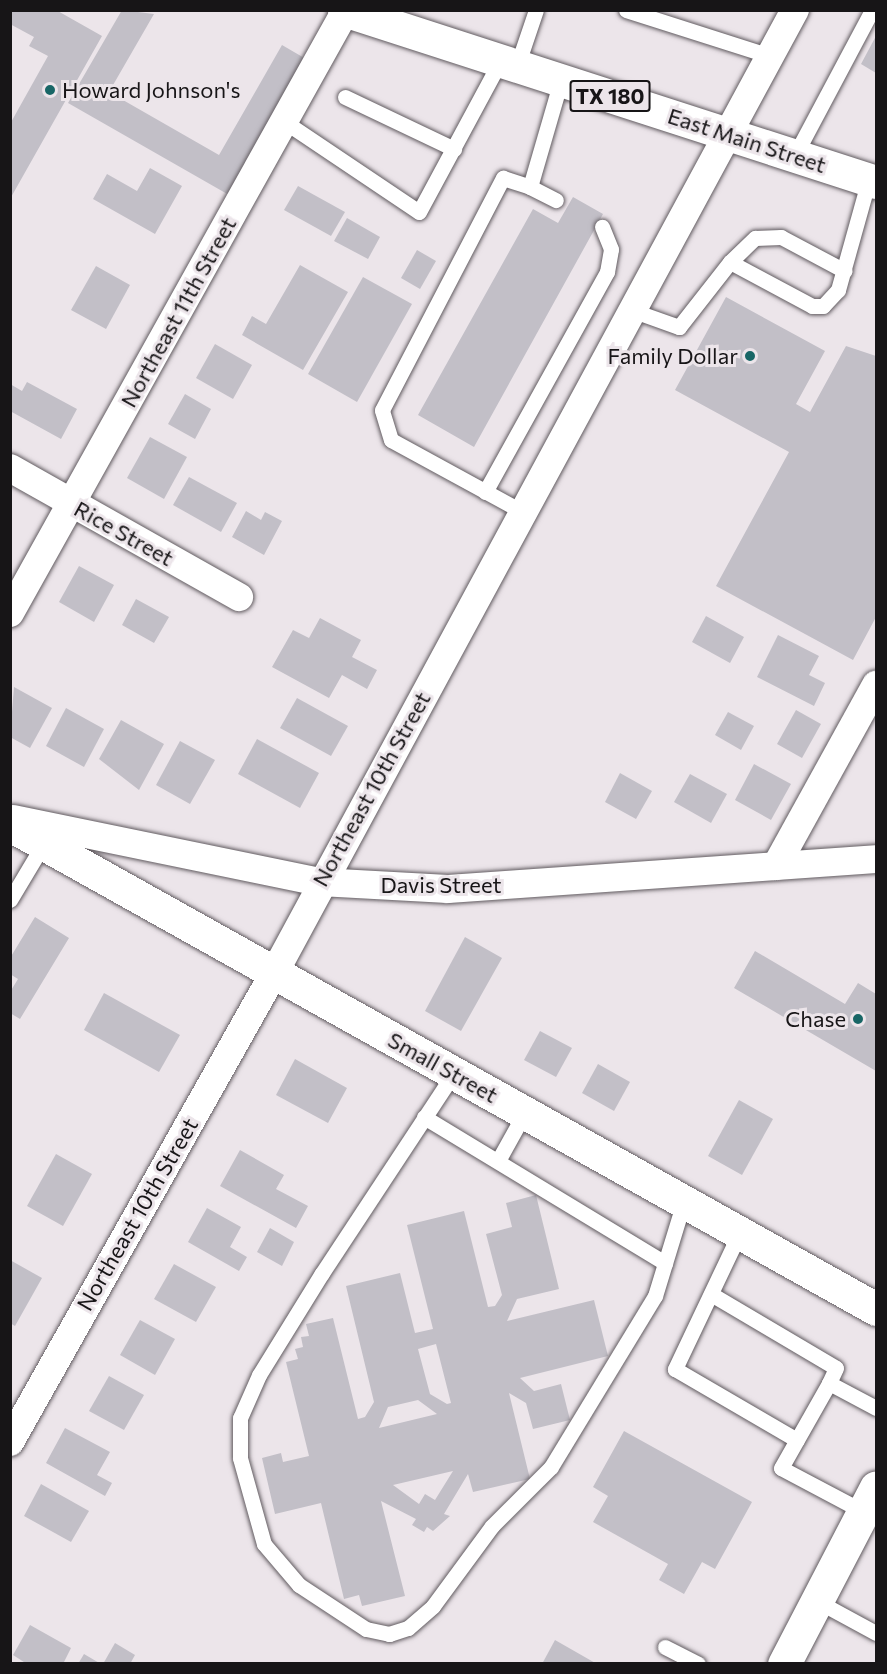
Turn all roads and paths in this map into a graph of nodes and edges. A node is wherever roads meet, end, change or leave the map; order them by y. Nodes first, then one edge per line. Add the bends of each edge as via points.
1 (536, 10) edge
2 (626, 10) edge
3 (795, 10) edge
4 (872, 10) edge
5 (345, 11) edge
6 (770, 56) junction
7 (509, 63) junction
8 (561, 80) junction
9 (345, 97) dead end
10 (285, 122) junction
11 (729, 134) junction
12 (454, 149) junction
13 (795, 155) junction
14 (873, 181) edge
15 (530, 187) junction
16 (556, 200) dead end
17 (602, 227) dead end
18 (730, 262) junction
19 (845, 271) junction
20 (634, 310) junction
21 (10, 468) edge
22 (485, 492) junction
23 (71, 503) junction
24 (523, 512) junction
25 (239, 597) dead end
26 (10, 613) edge
27 (876, 686) edge
28 (10, 818) edge
29 (10, 825) edge
30 (44, 843) junction
31 (876, 859) edge
32 (776, 866) junction
33 (320, 882) junction
34 (10, 900) edge
35 (274, 972) junction
36 (454, 1072) junction
37 (525, 1112) junction
38 (424, 1117) junction
39 (499, 1158) junction
40 (684, 1201) junction
41 (740, 1232) junction
42 (665, 1263) junction
43 (711, 1294) junction
44 (876, 1309) edge
45 (829, 1383) junction
46 (876, 1408) edge
47 (797, 1440) junction
48 (10, 1442) edge
49 (872, 1506) edge
50 (817, 1601) junction
51 (876, 1633) edge
52 (665, 1647) dead end
53 (698, 1664) edge
54 (784, 1664) edge

1 - 7 lane
2 - 6 lane
3 - 6 street, Northeast 10th Street
4 - 13 lane
5 - 7 street, East Main Street / TX 180
5 - 10 street, Northeast 11th Street
6 - 11 street, Northeast 10th Street
7 - 8 street, East Main Street / TX 180
7 - 12 lane
8 - 11 street, East Main Street / TX 180
8 - 15 lane
9 - 12 lane
10 - 12 lane via 419,212
10 - 23 street, Northeast 11th Street
11 - 13 street, East Main Street / TX 180
11 - 20 street, Northeast 10th Street
13 - 14 street, East Main Street / TX 180
14 - 19 lane
15 - 16 lane
15 - 22 lane via 503,178 382,410 391,440
17 - 22 lane via 611,249 607,272
18 - 19 lane via 755,238 781,237
18 - 19 lane via 818,306 833,298
18 - 20 lane via 679,327
20 - 24 street, Northeast 10th Street
21 - 23 street, Rice Street
22 - 24 lane
23 - 25 street, Rice Street
23 - 26 street, Northeast 11th Street
24 - 33 street, Northeast 10th Street
27 - 32 street
28 - 33 street, Davis Street
29 - 30 street, Small Street
30 - 34 lane
30 - 35 street, Small Street
31 - 32 street, Davis Street
32 - 33 street, Davis Street via 448,889
33 - 35 street, Northeast 10th Street
35 - 36 street, Small Street
35 - 48 street, Northeast 10th Street
36 - 37 street, Small Street
36 - 38 lane
37 - 39 lane
37 - 40 street, Small Street
38 - 39 lane
38 - 42 lane via 259,1375 240,1418 240,1458 264,1544 299,1585 366,1629 389,1634 408,1628 433,1606 492,1526 551,1467 631,1341 655,1296
39 - 42 lane via 554,1199
40 - 41 street, Small Street
40 - 42 lane
41 - 43 lane
41 - 44 street, Small Street
43 - 45 lane via 836,1368
43 - 47 lane via 675,1369
45 - 46 lane
45 - 47 lane
47 - 49 lane via 781,1468
49 - 50 street
50 - 51 lane
50 - 54 street
52 - 53 lane

